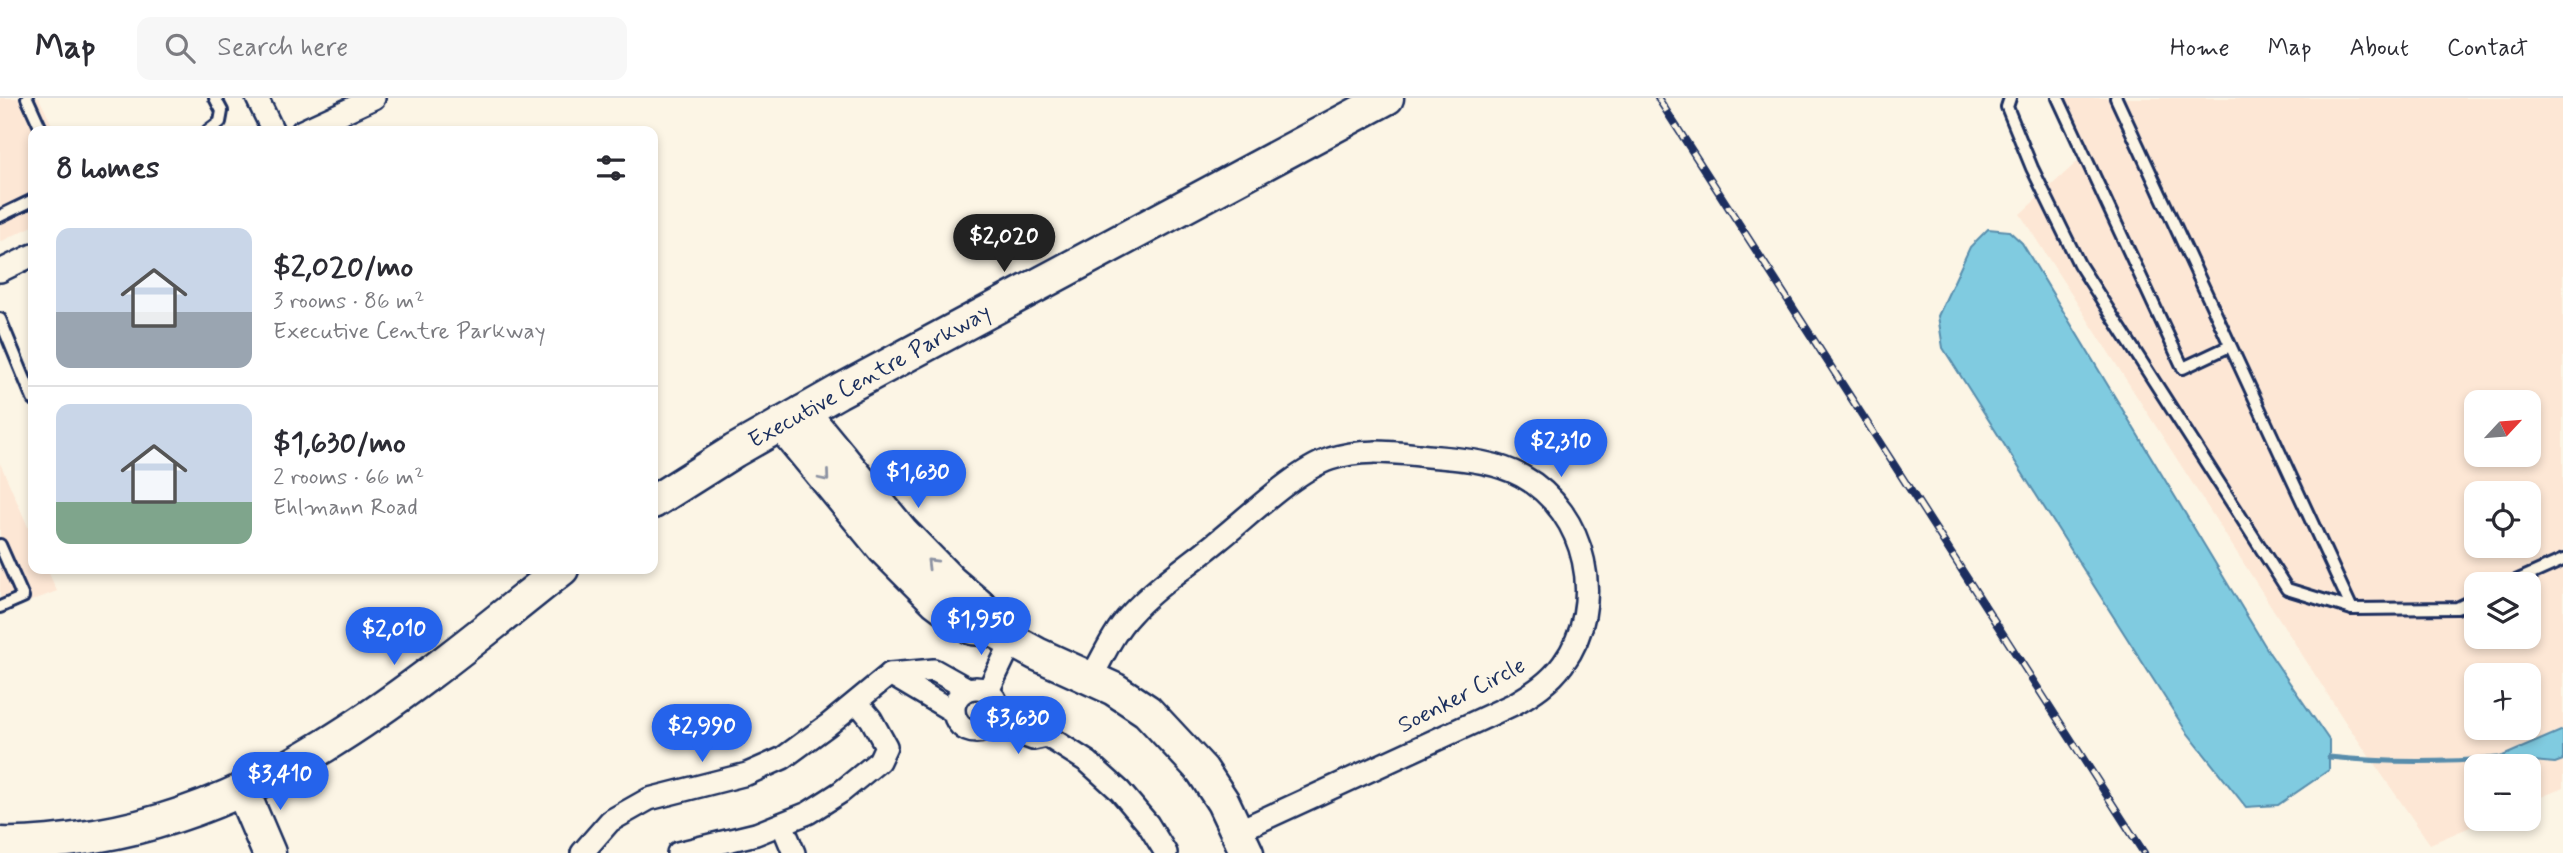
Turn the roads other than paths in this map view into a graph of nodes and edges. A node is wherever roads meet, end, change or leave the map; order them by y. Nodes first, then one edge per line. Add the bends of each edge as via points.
1 (27, 98) edge
2 (215, 98) edge
3 (257, 98) edge
4 (374, 98) edge
5 (1387, 98) edge
6 (2010, 98) edge
7 (2058, 98) edge
8 (2116, 98) edge
9 (40, 126) edge
10 (215, 126) edge
11 (271, 126) edge
12 (313, 126) edge
13 (28, 202) edge
14 (0, 216) edge
15 (28, 257) edge
16 (0, 271) edge
17 (0, 319) edge
18 (2230, 346) junction
19 (28, 387) edge
20 (792, 418) junction
21 (658, 499) edge
22 (0, 544) edge
23 (2563, 560) edge
24 (2536, 572) edge
25 (556, 574) edge
26 (2464, 605) edge
27 (0, 607) edge
28 (2351, 609) junction
29 (1003, 636) junction
30 (890, 674) junction
31 (1091, 678) junction
32 (967, 698) junction
33 (857, 702) junction
34 (996, 717) junction
35 (243, 792) junction
36 (782, 824) junction
37 (1243, 842) edge
38 (0, 844) edge
39 (730, 846) edge
40 (269, 853) edge
41 (582, 853) edge
42 (678, 853) edge
43 (794, 853) edge
44 (1166, 853) edge

1 - 9 lane
2 - 10 lane via 222,111
3 - 11 street
4 - 12 street
5 - 20 street, Executive Centre Parkway
6 - 28 lane via 2007,107 2022,144 2079,264 2287,589
7 - 18 lane via 2183,368
8 - 18 lane
13 - 14 lane
15 - 16 street
17 - 19 lane
18 - 28 lane
20 - 21 street, Executive Centre Parkway
20 - 29 street via 951,582 983,608
22 - 27 lane via 23,597
23 - 24 lane
25 - 35 street via 349,732
26 - 28 lane
29 - 31 street
29 - 32 street
30 - 32 street
30 - 32 street via 934,670
30 - 33 street
31 - 37 street via 1147,711 1177,742 1202,770
31 - 37 street, Soenker Circle via 1130,614 1282,489 1326,460 1380,452 1478,462 1523,477 1548,495 1564,513 1577,540 1588,587 1577,641 1563,665 1543,686 1514,704
32 - 34 street via 997,702
32 - 34 street via 960,725 981,732
33 - 36 street via 887,746 879,761 841,792
33 - 41 street via 783,758 747,774 649,799 610,821
34 - 44 street via 1036,725 1088,762 1121,791
35 - 38 street via 131,830 59,842
35 - 40 street
36 - 39 street
36 - 43 street
39 - 42 street

